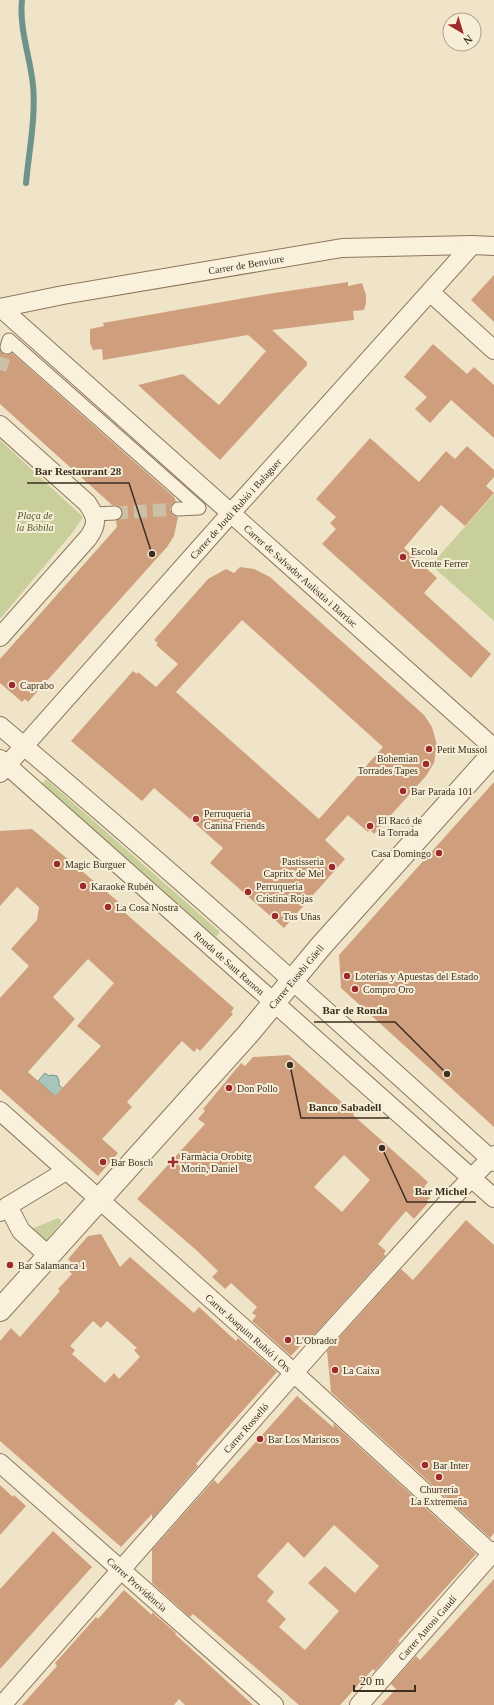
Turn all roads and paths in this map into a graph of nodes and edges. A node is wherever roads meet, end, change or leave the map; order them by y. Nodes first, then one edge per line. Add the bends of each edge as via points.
1 (472, 245) junction
2 (494, 246) edge
3 (430, 292) junction
4 (0, 308) edge
5 (7, 347) dead end
6 (494, 350) edge
7 (0, 425) edge
8 (178, 510) tunnel mouth
9 (114, 513) tunnel mouth
10 (231, 513) junction
11 (95, 514) junction
12 (0, 637) edge
13 (0, 726) edge
14 (24, 747) junction
15 (493, 756) edge
16 (2, 766) edge
17 (293, 981) junction
18 (275, 1002) junction
19 (0, 1111) edge
20 (493, 1159) edge
21 (66, 1170) junction
22 (472, 1178) junction
23 (494, 1198) edge
24 (99, 1200) junction
25 (4, 1209) edge
26 (49, 1256) junction
27 (0, 1310) edge
28 (294, 1373) junction
29 (0, 1463) edge
30 (493, 1554) edge
31 (121, 1569) junction
32 (2, 1705) edge
33 (274, 1705) edge
34 (359, 1705) edge

1 - 2 street, Carrer de Benviure
1 - 3 street, Carrer de Jordi Rubió i Balaguer
1 - 4 street, Carrer de Benviure via 342,248
3 - 6 street
3 - 10 street, Carrer de Jordi Rubió i Balaguer
4 - 10 street, Carrer de Salvador Aulèstia i Barriac
5 - 8 street via 9,340 199,508
7 - 11 street via 87,503
9 - 11 street
10 - 14 street, Carrer de Jordi Rubió i Balaguer
10 - 15 street, Carrer de Salvador Aulèstia i Barriac
11 - 12 street via 94,530 88,538
13 - 14 street
14 - 16 street, Carrer de Jordi Rubió i Balaguer
14 - 17 street
15 - 17 street, Carrer Eusebi Güell via 321,946
16 - 18 street, Ronda de Sant Ramon
17 - 18 street, Carrer Eusebi Güell
17 - 20 street
18 - 22 street, Ronda de Sant Ramon
18 - 24 street, Carrer Eusebi Güell
19 - 21 street, Carrer Joaquim Rubió i Ors
20 - 22 street, Carrer Rosselló
21 - 24 street, Carrer Joaquim Rubió i Ors
21 - 25 street
22 - 23 street, Ronda de Sant Ramon
22 - 28 street, Carrer Rosselló
24 - 26 street, Carrer Eusebi Güell
24 - 28 street, Carrer Joaquim Rubió i Ors
25 - 26 street via 21,1231
26 - 27 street
28 - 30 street, Carrer Joaquim Rubió i Ors
28 - 31 street, Carrer Rosselló
29 - 31 street, Carrer Providència
30 - 34 street, Carrer Antoni Gaudí
31 - 32 street, Carrer Rosselló
31 - 33 street, Carrer Providència

